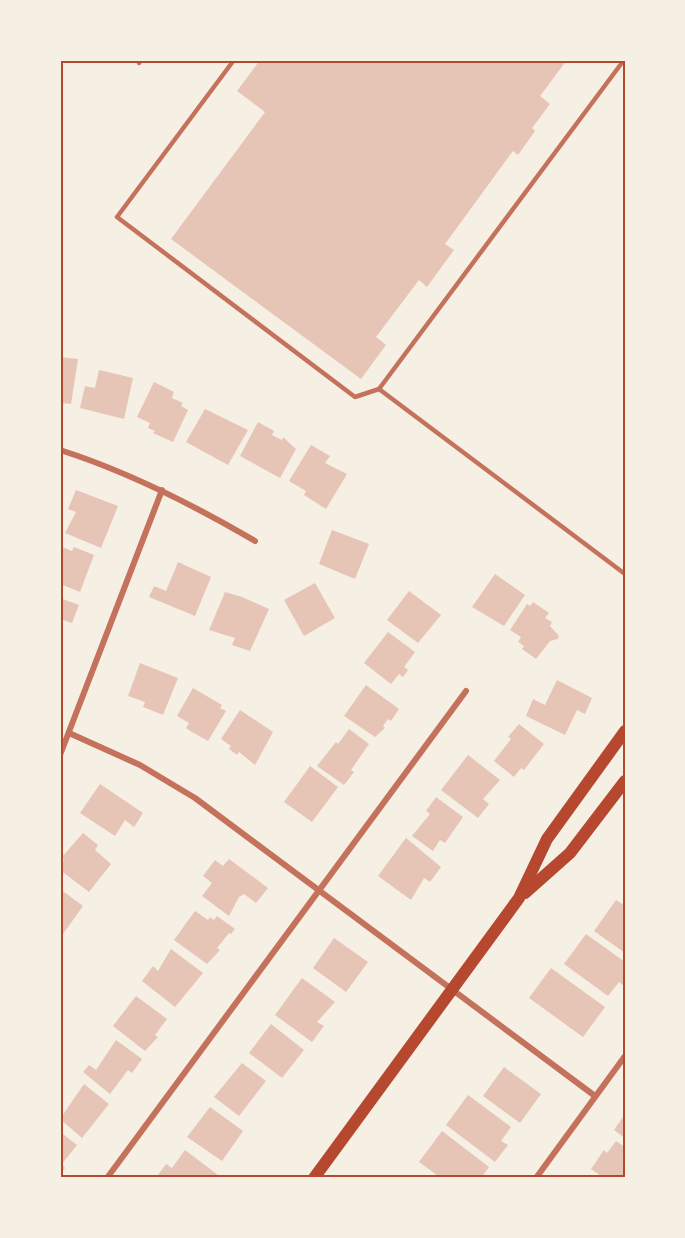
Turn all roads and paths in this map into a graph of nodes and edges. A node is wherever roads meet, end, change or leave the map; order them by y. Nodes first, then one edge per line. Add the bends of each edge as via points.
1 (234, 60) edge
2 (624, 60) edge
3 (379, 389) junction
4 (60, 450) edge
5 (162, 489) junction
6 (255, 541) dead end
7 (625, 574) edge
8 (466, 691) dead end
9 (625, 731) edge
10 (69, 733) junction
11 (60, 755) edge
12 (625, 781) edge
13 (321, 889) junction
14 (519, 898) junction
15 (452, 989) junction
16 (625, 1056) edge
17 (596, 1096) junction
18 (106, 1178) edge
19 (314, 1178) edge
20 (536, 1178) edge

1 - 3 lane via 117,217 355,397
2 - 3 lane
3 - 7 lane
4 - 5 street
5 - 6 street
5 - 10 street
8 - 13 street
9 - 14 main road via 547,839
10 - 11 street
10 - 13 street via 140,765 195,798
12 - 14 main road via 570,853
13 - 15 street
13 - 18 street
14 - 15 main road
15 - 17 street
15 - 19 main road
16 - 17 street
17 - 20 street

